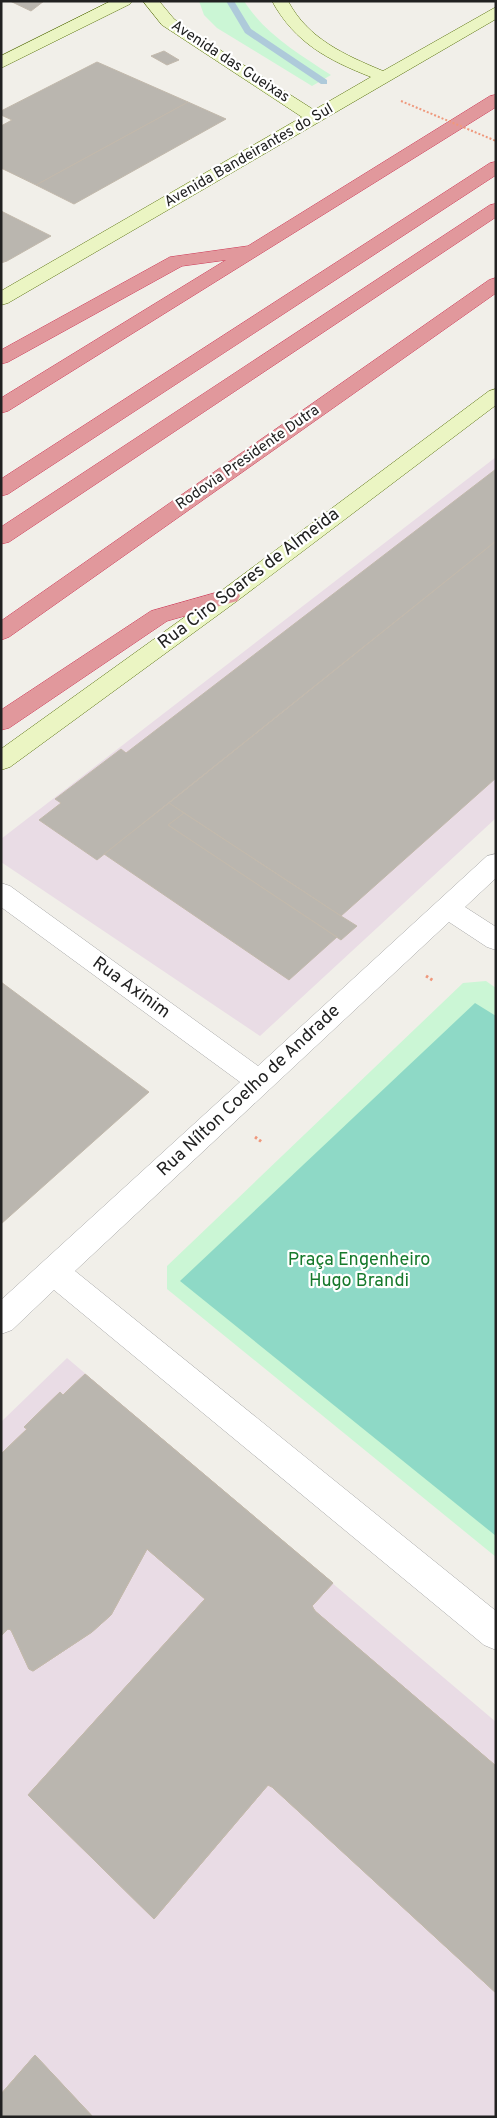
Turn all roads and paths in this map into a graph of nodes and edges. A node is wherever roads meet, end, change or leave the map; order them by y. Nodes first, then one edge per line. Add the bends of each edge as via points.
1 (124, 1) edge
2 (151, 1) edge
3 (280, 1) edge
4 (496, 12) edge
5 (1, 62) edge
6 (382, 76) junction
7 (496, 100) edge
8 (401, 101) dead end
9 (315, 118) junction
10 (496, 141) edge
11 (496, 168) edge
12 (496, 209) edge
13 (258, 249) junction
14 (496, 284) edge
15 (1, 300) edge
16 (1, 358) edge
17 (496, 395) edge
18 (1, 407) edge
19 (1, 489) edge
20 (1, 537) edge
21 (229, 596) junction
22 (1, 632) edge
23 (1, 722) edge
24 (1, 761) edge
25 (496, 862) edge
26 (1, 893) edge
27 (448, 909) junction
28 (496, 940) edge
29 (260, 1082) junction
30 (53, 1271) junction
31 (1, 1320) edge
32 (496, 1633) edge

1 - 5 street
2 - 9 street, Avenida das Gueixas via 168,22 186,35
3 - 6 street via 295,26 314,42
4 - 6 street, Avenida Bandeirantes do Sul
6 - 9 street, Avenida Bandeirantes do Sul
7 - 13 highway
8 - 10 path, bridge
9 - 15 street, Avenida Bandeirantes do Sul
11 - 19 highway
12 - 20 highway
13 - 16 highway via 177,262
13 - 18 highway
14 - 22 highway, Rodovia Presidente Dutra
17 - 21 street, Rua Ciro Soares de Almeida
21 - 23 highway via 159,616
21 - 24 street, Rua Ciro Soares de Almeida
25 - 27 street, Rua Nílton Coelho de Andrade
26 - 29 street, Rua Axinim
27 - 28 street
27 - 29 street, Rua Nílton Coelho de Andrade
29 - 30 street, Rua Nílton Coelho de Andrade
30 - 31 street, Rua Nílton Coelho de Andrade
30 - 32 street

